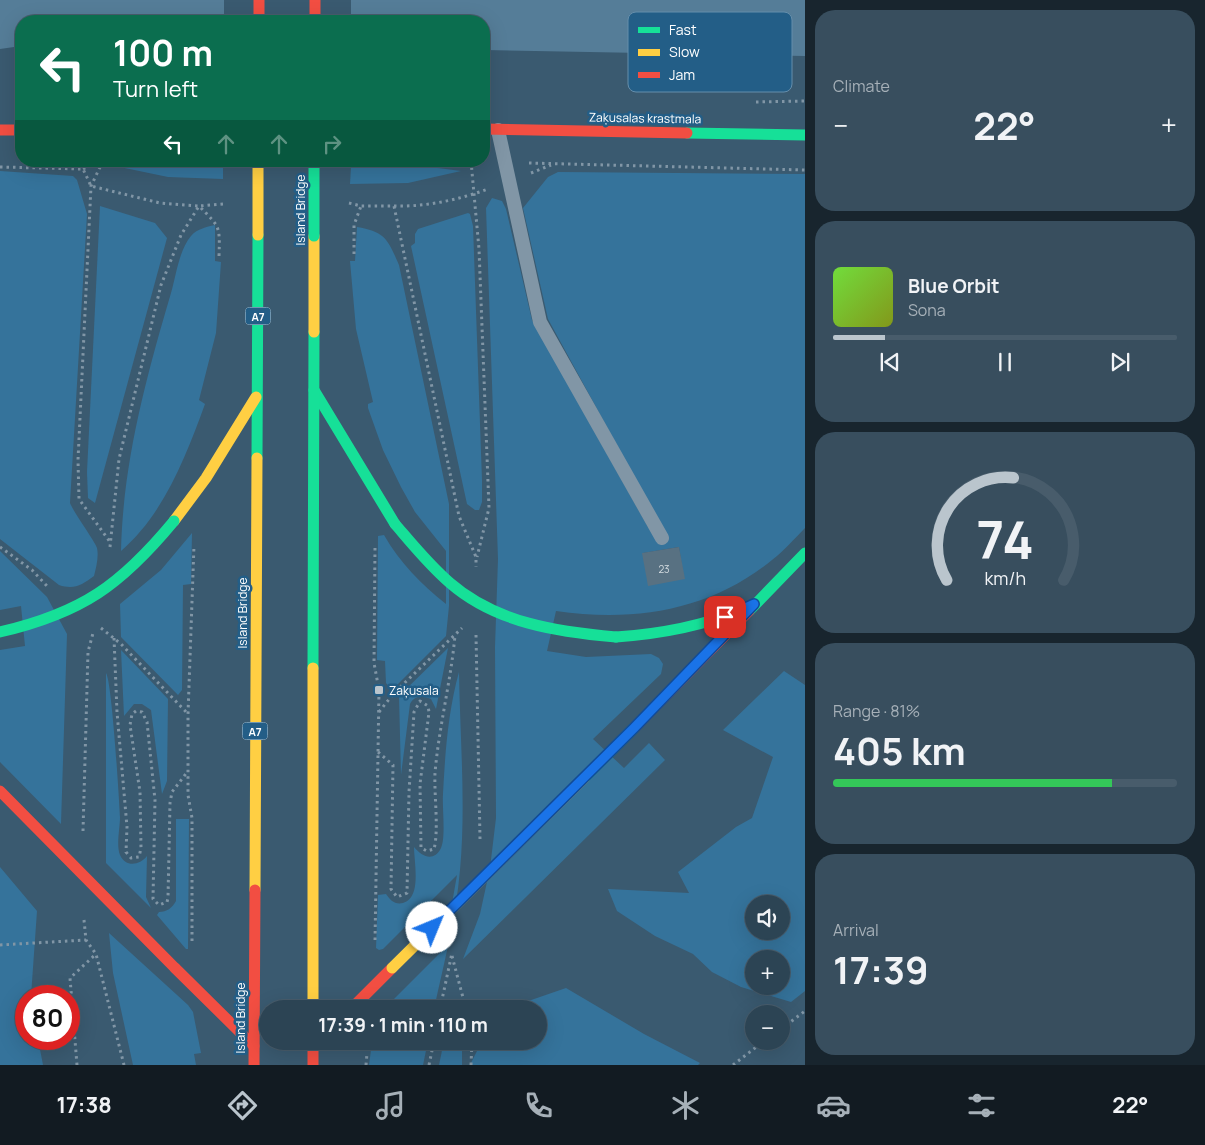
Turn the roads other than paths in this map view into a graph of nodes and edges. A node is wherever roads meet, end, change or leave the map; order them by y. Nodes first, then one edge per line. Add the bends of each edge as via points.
1 (259, 0) edge
2 (315, 0) edge
3 (259, 15) edge
4 (315, 15) edge
5 (0, 130) edge
6 (15, 130) edge
7 (491, 130) edge
8 (805, 135) edge
9 (258, 167) edge
10 (314, 167) edge
11 (314, 390) junction
12 (256, 397) junction
13 (662, 538) dead end
14 (805, 553) edge
15 (754, 604) junction
16 (0, 632) edge
17 (0, 791) edge
18 (313, 1000) edge
19 (360, 1000) edge
20 (254, 1046) junction
21 (314, 1050) edge
22 (254, 1065) edge
23 (313, 1065) edge

1 - 3 main road
2 - 4 main road
5 - 6 main road
7 - 8 main road, Zaķusalas krastmala
7 - 13 lane via 504,160 540,322
9 - 12 main road, Island Bridge / A7, bridge
10 - 11 main road, Island Bridge, bridge
11 - 15 main road, bridge via 395,524 432,567 457,589 485,606 535,627 572,635 616,637 669,634 711,624
11 - 18 main road, Island Bridge
12 - 16 main road, bridge via 206,478 129,573 82,605 48,620
12 - 20 main road, Island Bridge / A7
14 - 15 main road
15 - 19 main road, bridge
17 - 20 main road, bridge via 199,995
20 - 22 main road, Island Bridge / A7
21 - 23 main road

